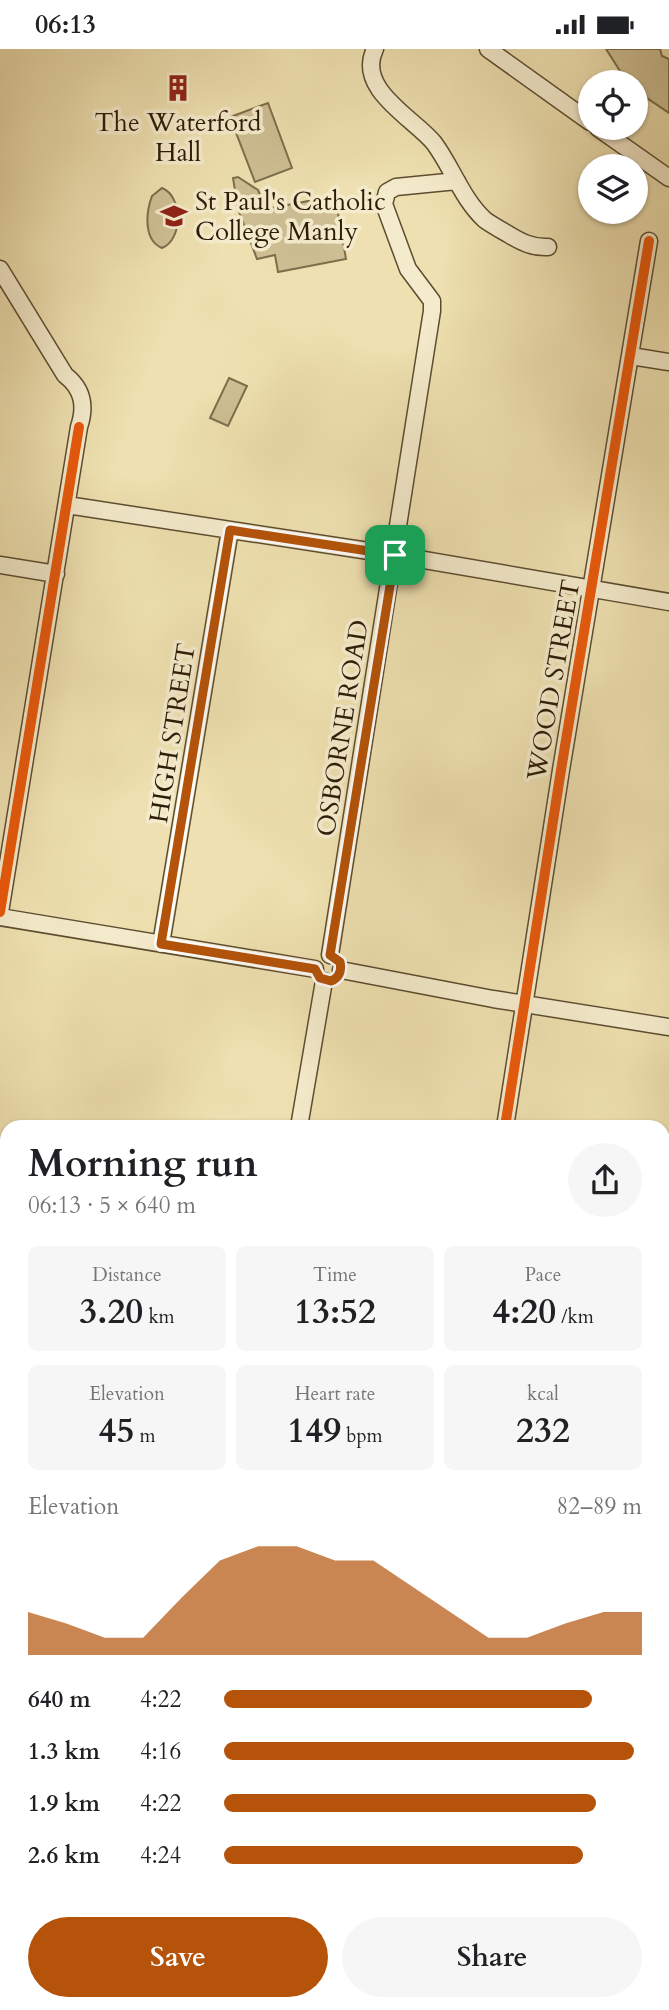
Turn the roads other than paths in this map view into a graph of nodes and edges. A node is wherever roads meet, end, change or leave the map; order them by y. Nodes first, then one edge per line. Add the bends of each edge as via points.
1 (375, 49) edge
2 (488, 49) edge
3 (578, 113) edge
4 (615, 140) edge
5 (669, 178) edge
6 (457, 181) junction
7 (649, 241) dead end
8 (548, 247) dead end
9 (0, 269) edge
10 (631, 356) junction
11 (669, 362) edge
12 (66, 505) junction
13 (230, 530) junction
14 (395, 555) junction
15 (0, 565) edge
16 (56, 574) junction
17 (592, 588) junction
18 (669, 602) edge
19 (0, 915) edge
20 (161, 944) junction
21 (330, 955) junction
22 (341, 970) junction
23 (320, 975) junction
24 (525, 1003) junction
25 (669, 1027) edge
26 (300, 1120) edge
27 (506, 1120) edge

1 - 6 street via 372,71 376,83 403,116 433,142
2 - 3 street
4 - 5 street
6 - 8 street via 486,220 536,248
6 - 14 street, OSBORNE ROAD via 396,187 387,192 384,204 408,269 432,301
7 - 10 street, WOOD STREET
9 - 12 street via 65,375 79,427
10 - 11 street
10 - 17 street, WOOD STREET
12 - 13 street
12 - 16 street
13 - 14 street
13 - 20 street, HIGH STREET
14 - 17 street
14 - 21 street, OSBORNE ROAD
15 - 16 street
16 - 19 street
17 - 18 street
17 - 24 street, WOOD STREET
19 - 20 street
20 - 23 street
21 - 22 street via 340,962
21 - 23 street via 319,959
22 - 23 street via 334,979
22 - 24 street
23 - 26 street
24 - 25 street
24 - 27 street, WOOD STREET

